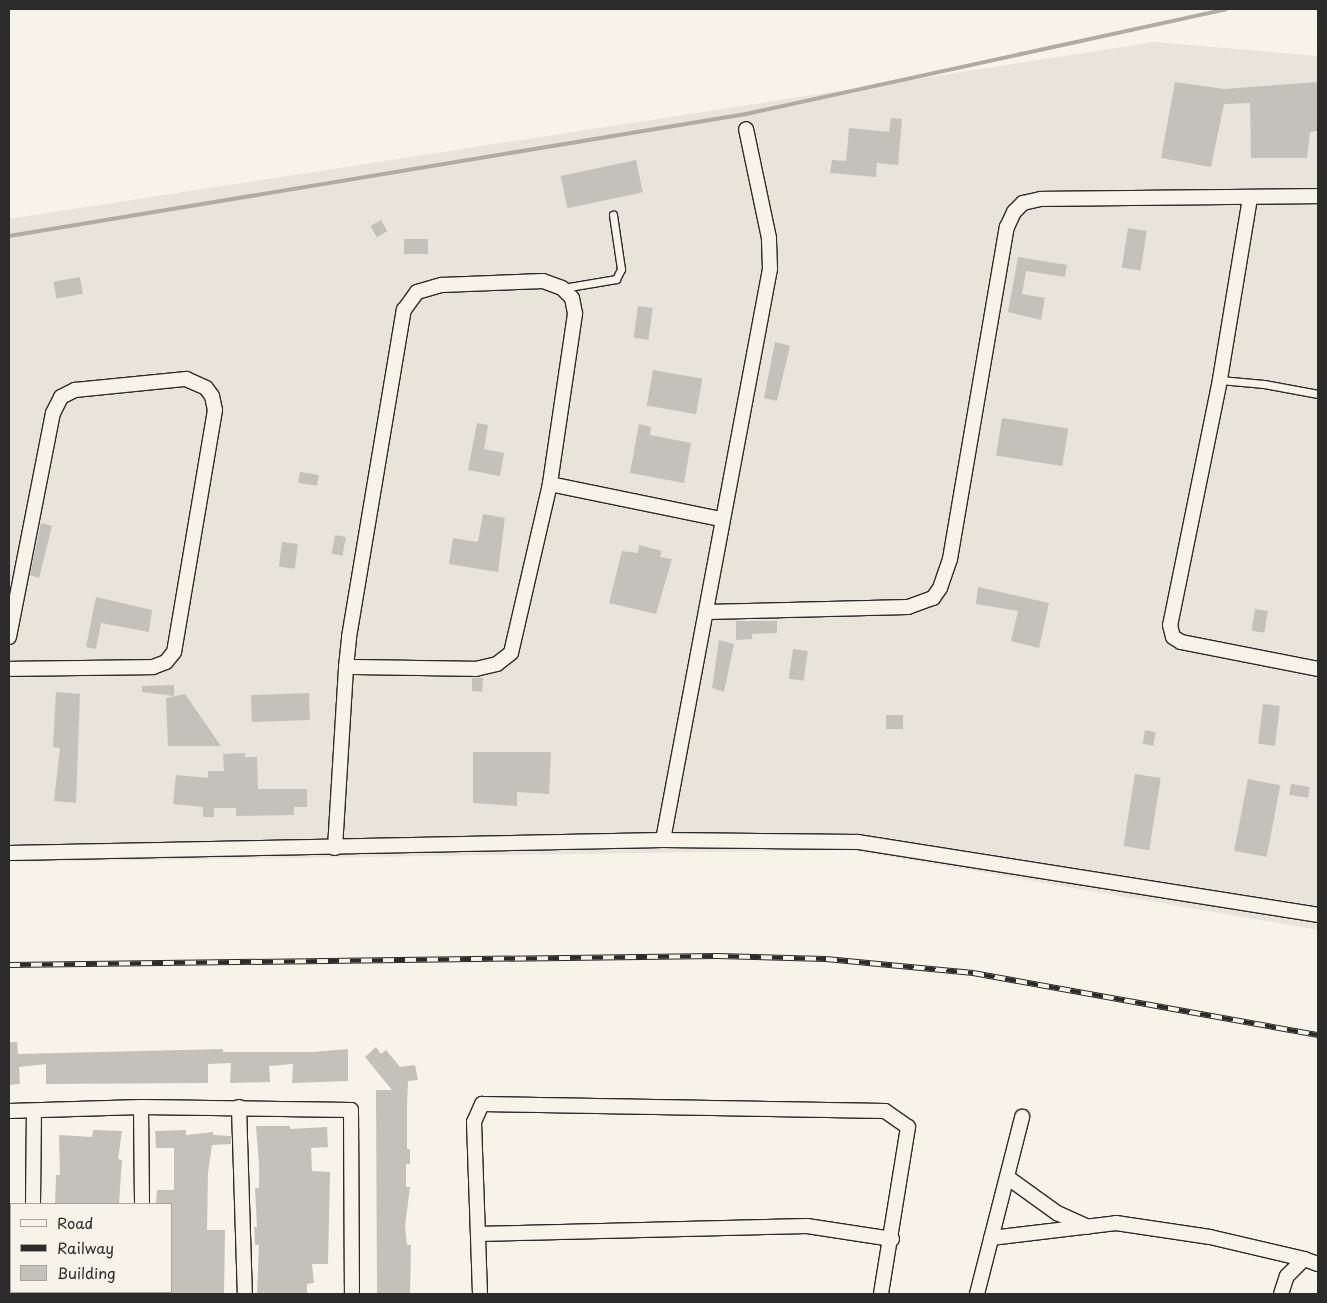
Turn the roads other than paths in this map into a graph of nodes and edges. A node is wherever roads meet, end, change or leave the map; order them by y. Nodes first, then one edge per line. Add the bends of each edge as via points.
1 (746, 129) dead end
2 (1318, 196) edge
3 (1250, 198) junction
4 (614, 215) dead end
5 (562, 288) junction
6 (1220, 380) junction
7 (1318, 394) edge
8 (550, 484) junction
9 (721, 519) junction
10 (707, 612) junction
11 (9, 637) edge
12 (346, 667) junction
13 (9, 669) edge
14 (1318, 669) edge
15 (663, 840) junction
16 (334, 848) junction
17 (9, 853) edge
18 (1318, 914) edge
19 (140, 1107) junction
20 (239, 1107) junction
21 (9, 1111) edge
22 (34, 1111) junction
23 (1022, 1117) dead end
24 (1007, 1178) junction
25 (33, 1203) edge
26 (142, 1203) edge
27 (1088, 1227) junction
28 (478, 1234) junction
29 (992, 1238) junction
30 (892, 1239) junction
31 (1304, 1259) junction
32 (1318, 1264) edge
33 (245, 1294) edge
34 (352, 1294) edge
35 (480, 1294) edge
36 (881, 1294) edge
37 (977, 1294) edge
38 (1281, 1294) edge

1 - 9 street via 769,238 770,269
2 - 3 street
3 - 6 street
3 - 10 street via 1041,199 1023,203 1014,212 1008,227 950,559 933,598 908,607
4 - 5 lane via 621,269 616,279
5 - 8 street via 572,298 576,314
5 - 12 street via 543,282 442,285 416,292 404,310
6 - 7 lane
6 - 14 street via 1170,624 1173,636 1181,642
8 - 9 street
8 - 12 street via 511,653 497,664 476,669
9 - 10 street
10 - 15 street
11 - 13 street via 53,413 61,397 75,390 186,379 206,388 212,396 215,410 174,652 166,662 153,667
12 - 16 street
15 - 16 street
15 - 18 street via 858,842
16 - 17 street
19 - 20 street
19 - 22 street
19 - 26 street
20 - 33 street
20 - 34 street via 351,1110
21 - 22 street
22 - 25 street
23 - 24 street
24 - 27 street via 1057,1213
24 - 29 street
27 - 29 street
27 - 31 street via 1125,1224 1210,1237
28 - 30 street via 807,1226
28 - 30 street via 474,1122 482,1104 885,1111 908,1127
28 - 35 street
29 - 37 street
30 - 36 street
31 - 32 street
31 - 38 street via 1287,1276

